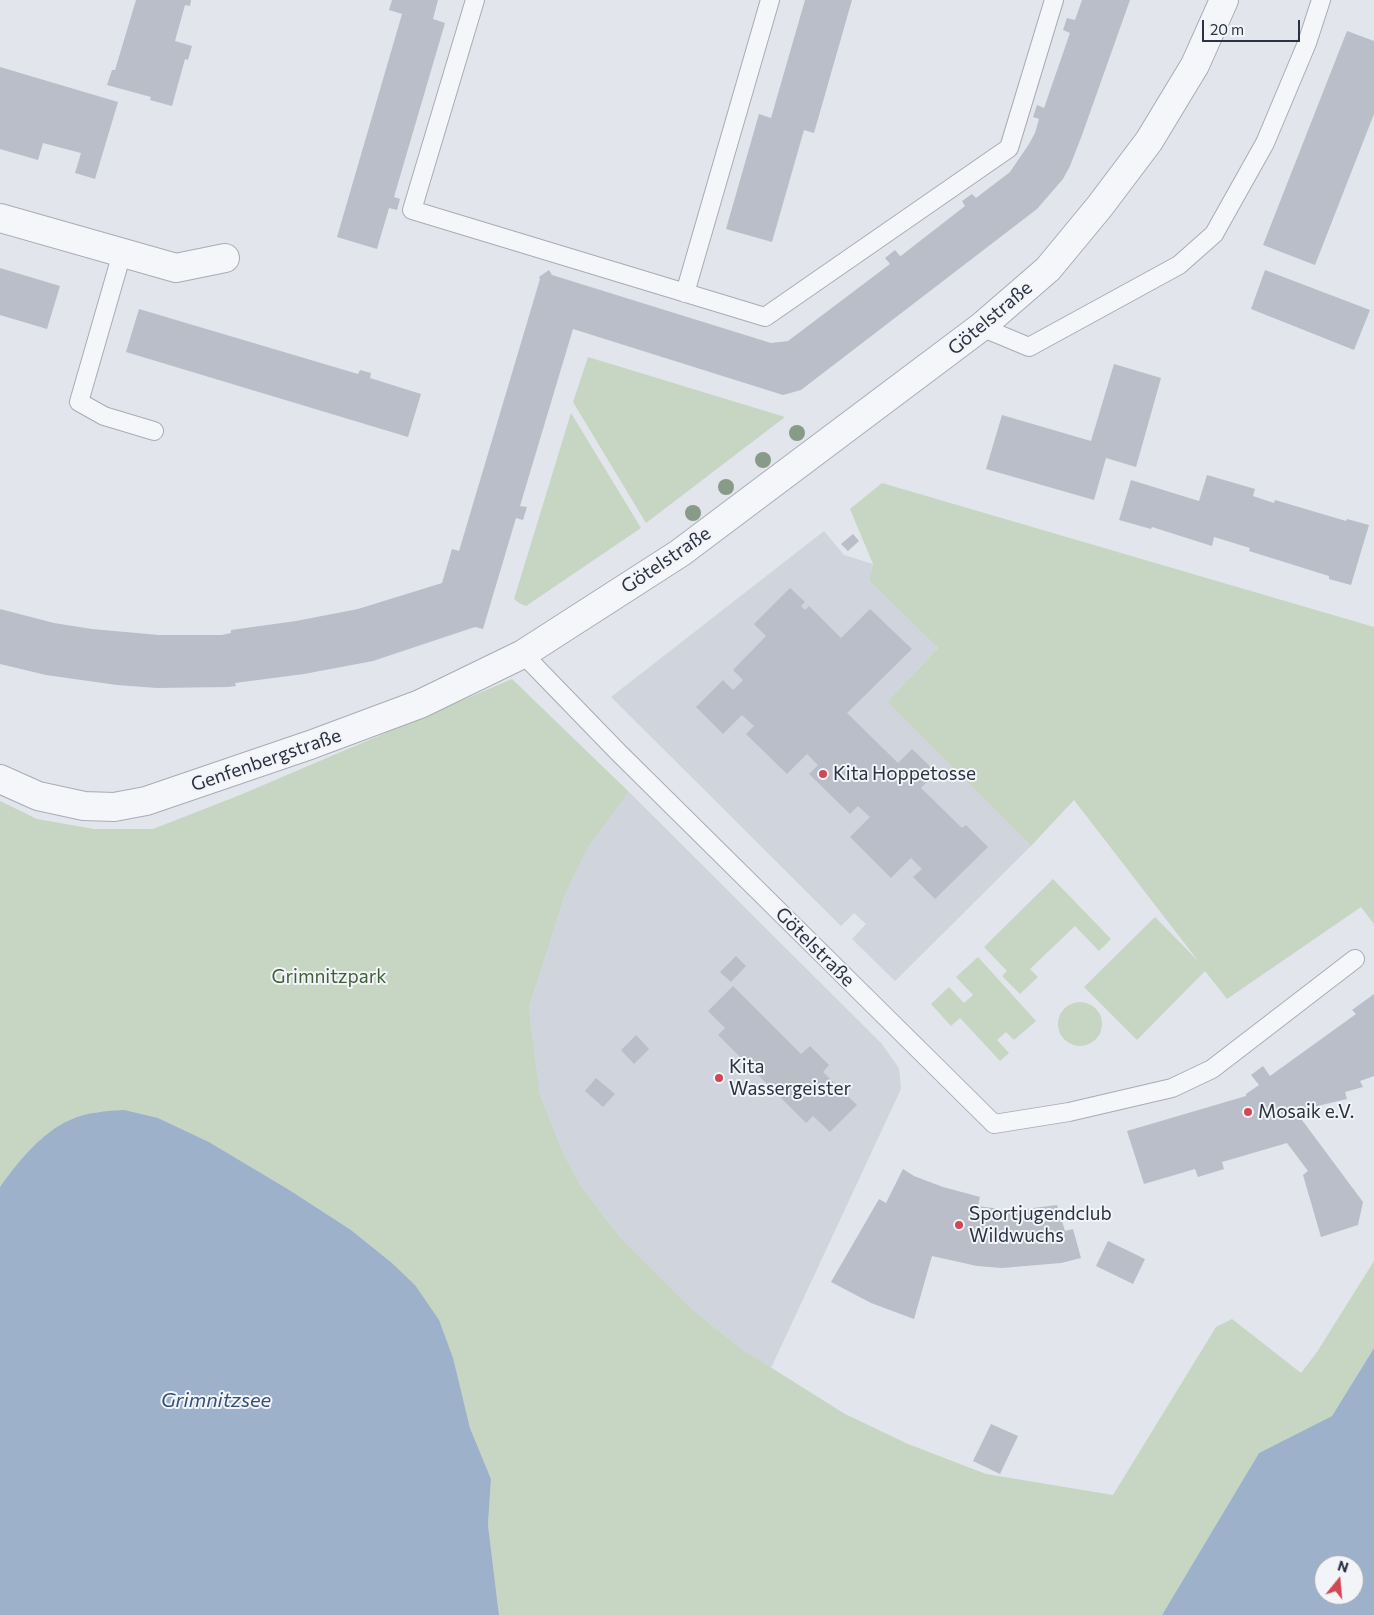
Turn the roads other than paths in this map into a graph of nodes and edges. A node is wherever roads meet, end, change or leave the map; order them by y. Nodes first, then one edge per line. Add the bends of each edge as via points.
1 (475, 0) edge
2 (770, 0) edge
3 (1054, 0) edge
4 (1224, 0) edge
5 (1321, 0) edge
6 (0, 218) edge
7 (122, 253) junction
8 (225, 258) dead end
9 (684, 293) junction
10 (981, 327) junction
11 (154, 431) dead end
12 (523, 654) junction
13 (0, 779) edge
14 (1355, 959) dead end

1 - 9 lane via 412,210
2 - 9 lane
3 - 9 lane via 1010,148 765,317
4 - 10 street, Götelstraße via 1195,64 1149,141 1048,269
5 - 10 lane via 1308,43 1265,143 1214,234 1179,265 1028,348
6 - 7 street
7 - 8 street via 176,268
7 - 11 lane via 79,402 104,416
10 - 12 street, Götelstraße via 680,553
12 - 13 street, Genfenbergstraße via 420,704 146,801 84,806 38,796
12 - 14 lane, Götelstraße via 994,1124 1069,1112 1172,1088 1212,1069

